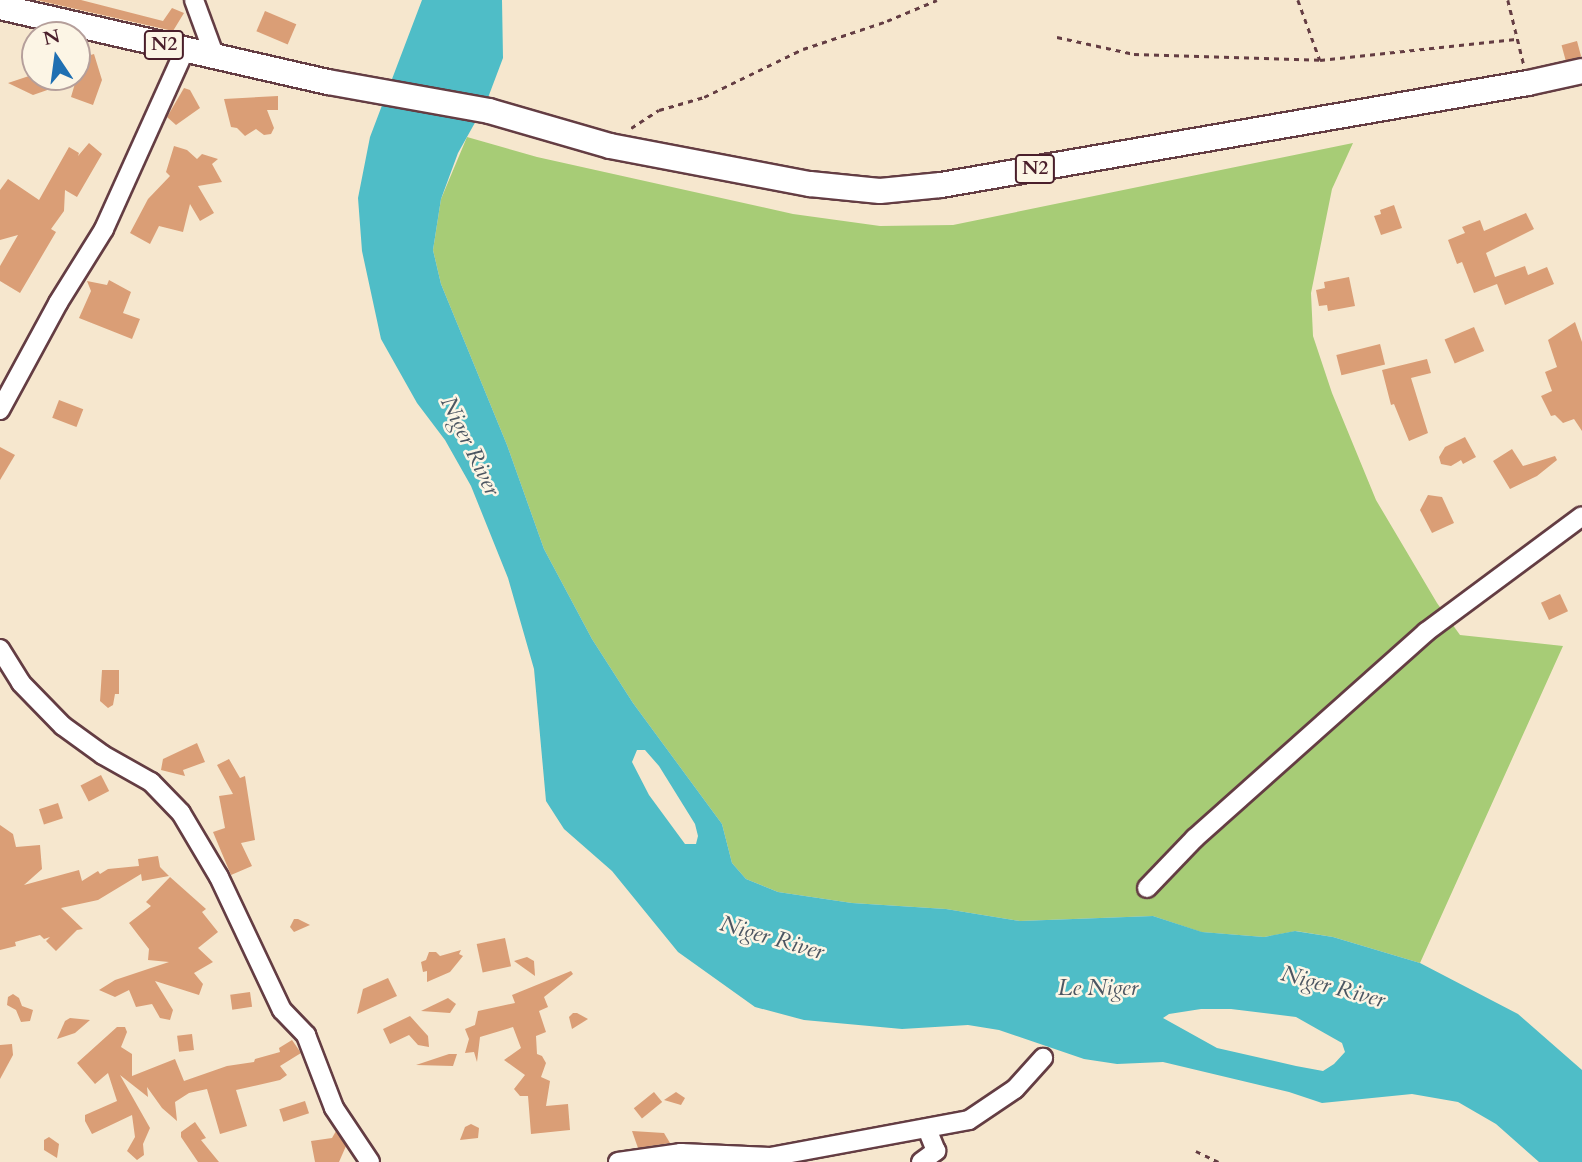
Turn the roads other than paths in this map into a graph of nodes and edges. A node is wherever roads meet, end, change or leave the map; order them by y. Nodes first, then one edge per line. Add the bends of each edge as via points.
1 (194, 0) edge
2 (0, 7) edge
3 (185, 50) junction
4 (215, 57) junction
5 (1582, 71) edge
6 (0, 410) edge
7 (1582, 516) edge
8 (0, 649) edge
9 (1147, 888) dead end
10 (1043, 1058) dead end
11 (927, 1129) junction
12 (680, 1157) edge
13 (370, 1162) edge
14 (618, 1162) edge
15 (921, 1162) edge

1 - 4 street
2 - 3 highway, N2
3 - 4 highway, N2
3 - 6 street via 104,229
4 - 5 highway, N2 via 489,111 610,146 810,184 880,191 941,185
7 - 9 street via 1426,632 1195,838
8 - 13 street via 21,683 62,726 152,782 181,813 219,877 282,1010 306,1035 334,1108
10 - 11 street via 1015,1089 969,1120
11 - 12 street via 770,1157
11 - 15 street via 936,1151
12 - 14 street

